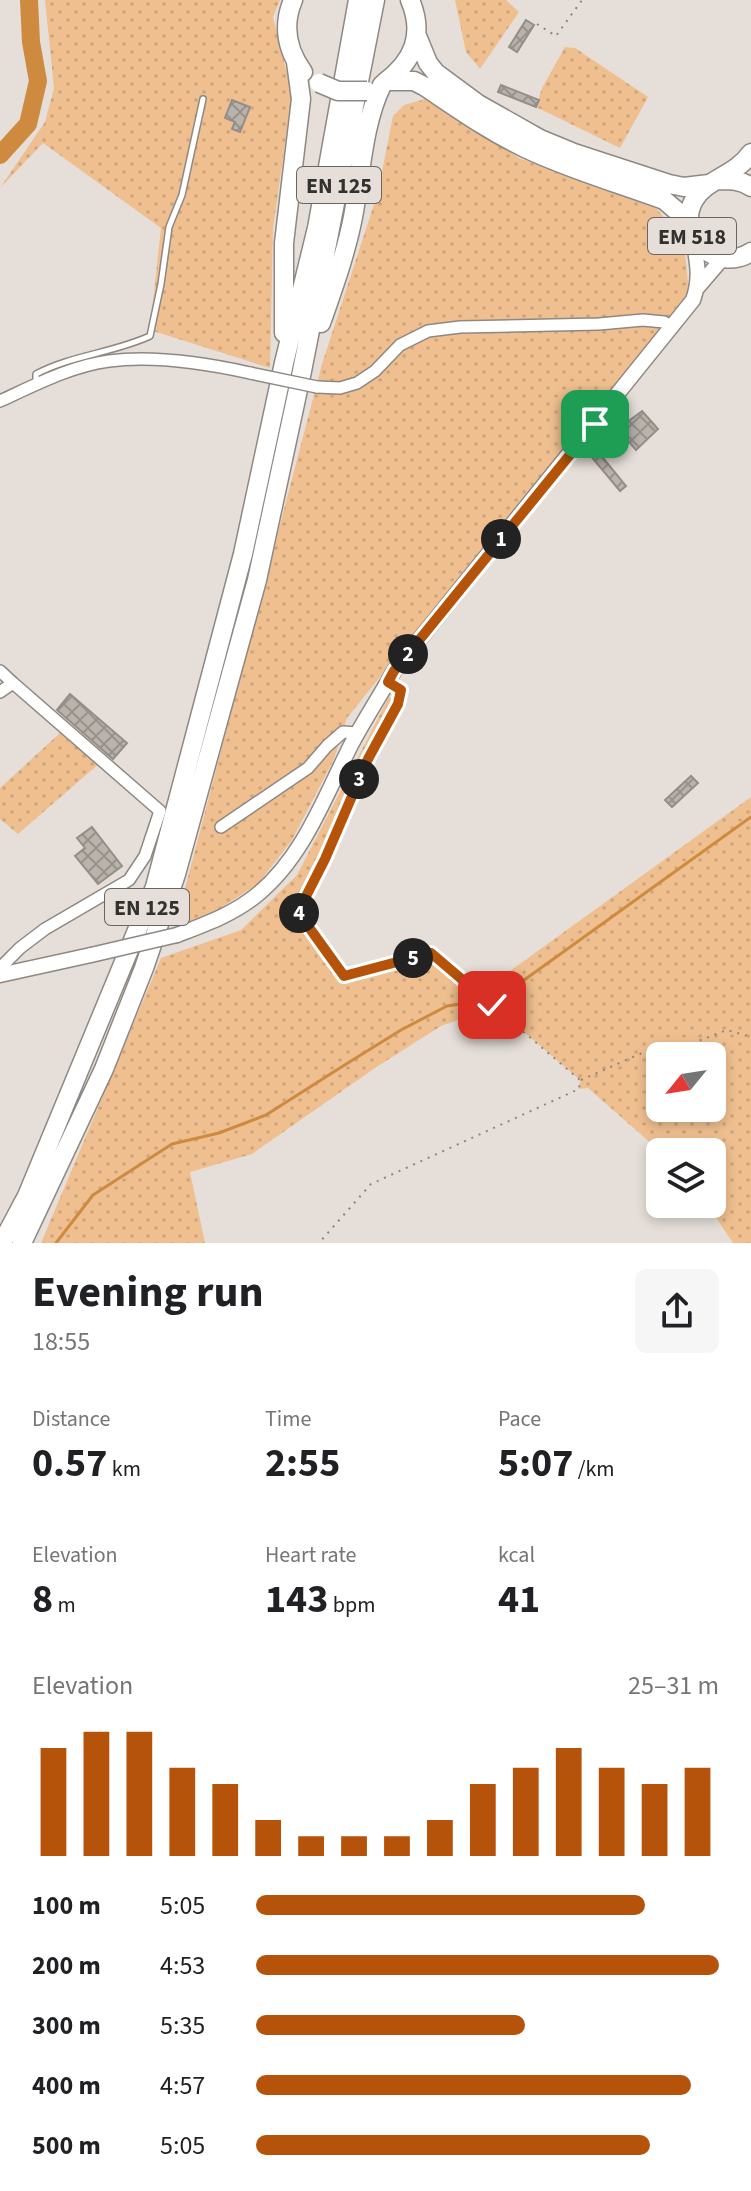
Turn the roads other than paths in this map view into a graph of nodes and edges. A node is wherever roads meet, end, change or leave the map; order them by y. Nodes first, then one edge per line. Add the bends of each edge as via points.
1 (293, 0) edge
2 (358, 0) edge
3 (375, 0) edge
4 (410, 0) edge
5 (417, 36) junction
6 (296, 62) junction
7 (379, 85) junction
8 (203, 99) dead end
9 (751, 153) edge
10 (714, 182) junction
11 (751, 187) edge
12 (692, 234) junction
13 (751, 252) edge
14 (722, 259) junction
15 (698, 287) junction
16 (673, 327) junction
17 (284, 363) junction
18 (302, 371) junction
19 (35, 385) junction
20 (0, 401) edge
21 (0, 671) edge
22 (388, 682) junction
23 (13, 683) junction
24 (0, 692) edge
25 (357, 733) junction
26 (221, 827) dead end
27 (289, 925) dead end
28 (20, 948) junction
29 (0, 968) edge
30 (17, 971) junction
31 (0, 975) edge
32 (2, 1243) edge
33 (22, 1243) edge

1 - 6 main road via 286,33
2 - 17 main road, EN 125 via 317,228
3 - 18 main road, EN 125
4 - 5 main road
5 - 7 main road via 406,63
5 - 10 main road via 428,63 447,83 540,139 669,184
6 - 7 main road, bridge via 303,72 338,91
6 - 17 main road via 301,99 284,243
7 - 12 main road via 414,81 524,148 664,200
7 - 18 main road via 336,281
8 - 19 lane via 182,195 169,227 150,336 55,364 36,374
9 - 10 main road, EM 518
10 - 11 main road, EM 518 via 732,179
10 - 12 main road, EM 518 via 692,204
12 - 14 main road, EM 518 via 701,248
12 - 15 street, EM 518
13 - 14 main road, EM 518
14 - 15 street, EM 518
15 - 16 street, EM 518
16 - 19 street, bridge via 643,320 428,331 400,345 357,383 340,388 149,360 109,361
16 - 22 street, EM 518
17 - 32 main road, EN 125 via 243,554 155,887 27,1196
18 - 33 main road, EN 125 via 257,580 176,874 104,1069
19 - 20 street
21 - 23 street
22 - 25 street, EM 518
22 - 27 lane via 401,690 398,704
23 - 24 street
23 - 28 street via 160,811 145,856 129,880
25 - 26 street via 343,732 308,768
25 - 30 street, EM 518, bridge via 290,860 259,894 224,918 177,935
28 - 29 street
28 - 30 street
30 - 31 street, EM 518

